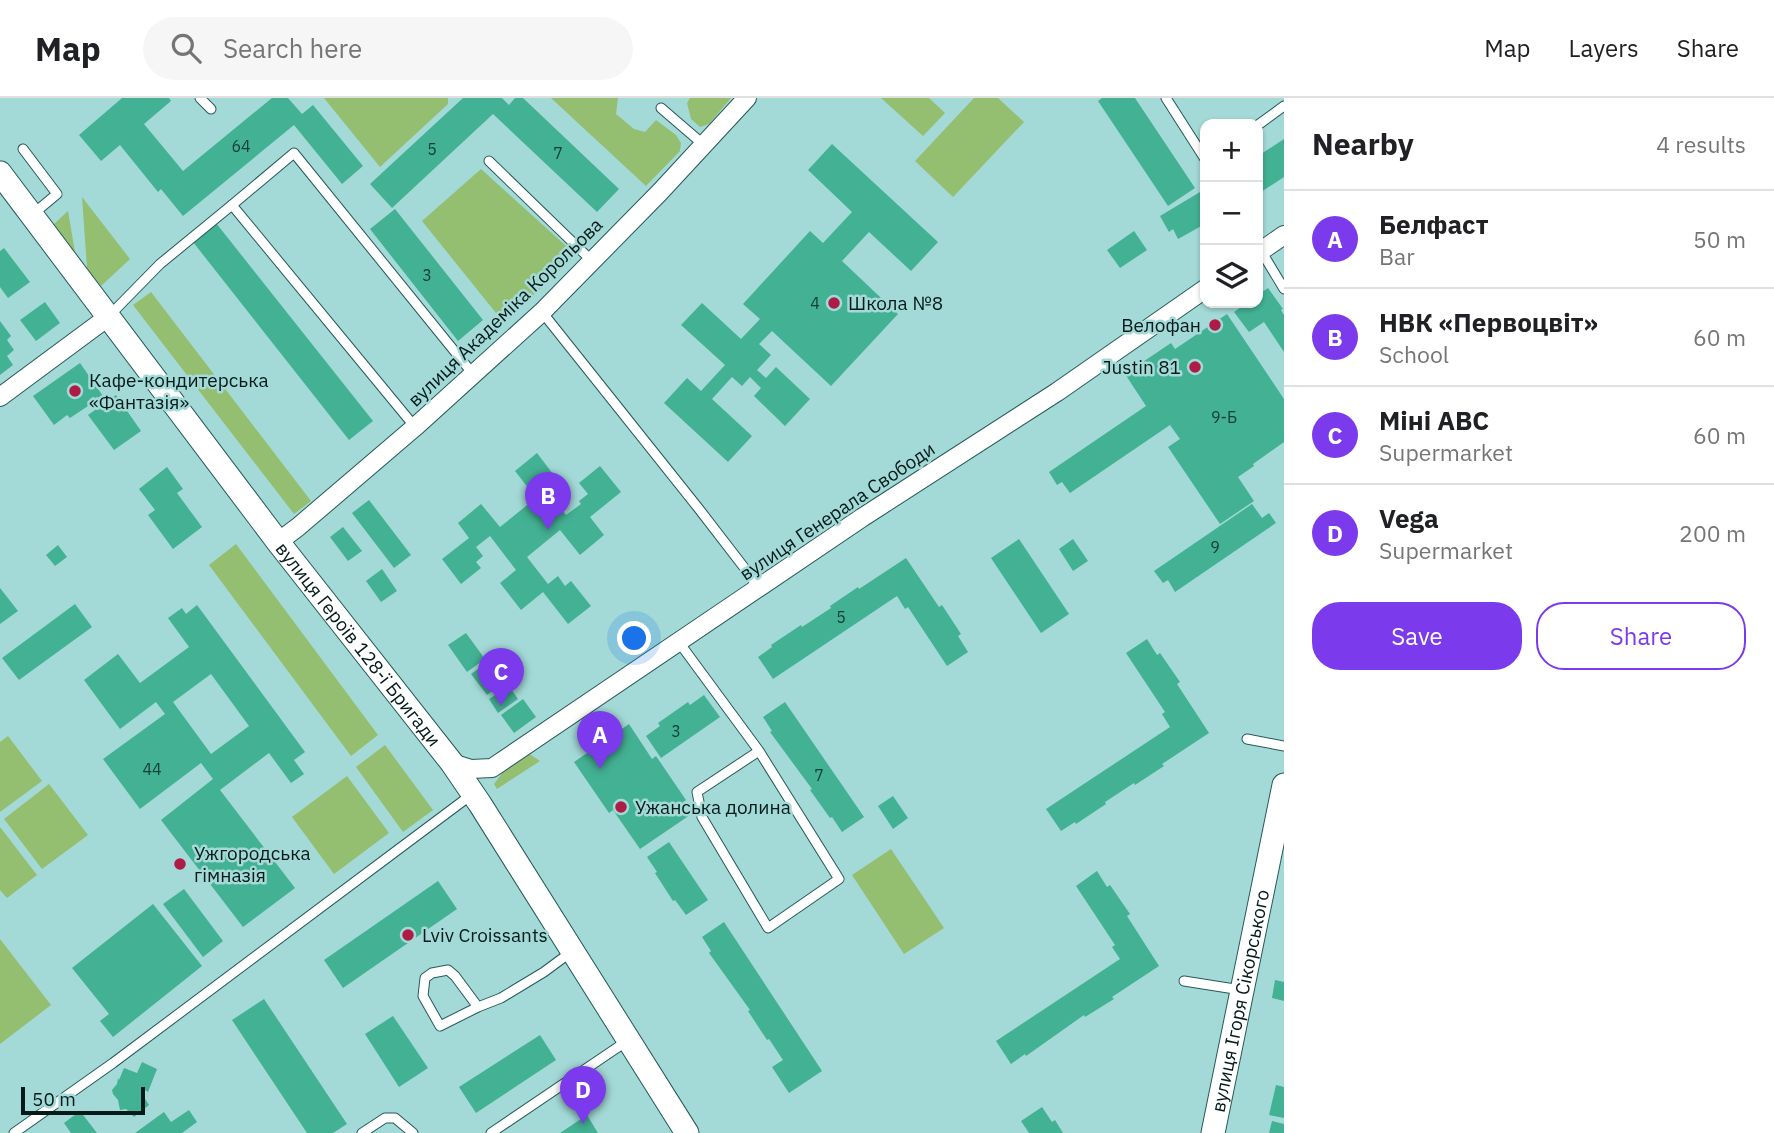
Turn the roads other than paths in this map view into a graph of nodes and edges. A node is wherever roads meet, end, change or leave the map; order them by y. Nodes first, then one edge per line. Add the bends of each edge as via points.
1 (200, 98) edge
2 (747, 98) edge
3 (1166, 98) edge
4 (1284, 106) edge
5 (661, 108) dead end
6 (211, 109) dead end
7 (1263, 121) edge
8 (704, 145) junction
9 (23, 149) dead end
10 (1200, 151) edge
11 (489, 161) dead end
12 (0, 173) edge
13 (232, 205) junction
14 (32, 215) junction
15 (1284, 235) edge
16 (1263, 248) edge
17 (1263, 256) edge
18 (592, 261) junction
19 (1284, 289) edge
20 (1200, 292) edge
21 (542, 312) junction
22 (108, 317) junction
23 (473, 374) junction
24 (0, 397) edge
25 (415, 427) junction
26 (278, 542) junction
27 (759, 589) junction
28 (678, 641) junction
29 (1247, 739) dead end
30 (1284, 746) edge
31 (759, 751) junction
32 (452, 763) junction
33 (492, 768) junction
34 (1284, 785) edge
35 (476, 799) junction
36 (572, 951) junction
37 (1184, 981) dead end
38 (1242, 990) junction
39 (478, 1007) junction
40 (629, 1041) junction
41 (14, 1133) edge
42 (362, 1133) edge
43 (413, 1133) edge
44 (491, 1133) edge
45 (687, 1133) edge
46 (1213, 1133) edge

1 - 6 lane
2 - 8 street, вулиця Академіка Корольова
3 - 10 lane
4 - 7 lane
5 - 8 lane
8 - 18 street, вулиця Академіка Корольова
9 - 14 lane via 57,194
11 - 18 lane
12 - 14 street, вулиця Героїв 128-ї Бригади
13 - 22 lane via 160,264
13 - 23 lane via 295,153
13 - 25 lane
14 - 22 street, вулиця Героїв 128-ї Бригади
15 - 16 street
17 - 19 lane
18 - 21 street, вулиця Академіка Корольова
20 - 27 street, вулиця Генерала Свободи
21 - 23 street, вулиця Академіка Корольова
21 - 27 lane
22 - 24 street
22 - 26 street, вулиця Героїв 128-ї Бригади
23 - 25 street, вулиця Академіка Корольова
25 - 26 street, вулиця Академіка Корольова
26 - 32 street, вулиця Героїв 128-ї Бригади
27 - 28 street, вулиця Генерала Свободи
28 - 31 lane
28 - 33 street, вулиця Генерала Свободи
29 - 30 lane
31 - 31 lane via 839,879 768,928 702,817 697,792
32 - 33 street via 471,769
32 - 35 street, вулиця Героїв 128-ї Бригади
33 - 35 street
34 - 38 street, вулиця Ігоря Сікорського
35 - 36 street, вулиця Героїв 128-ї Бригади
35 - 41 lane
36 - 39 lane via 501,998
36 - 40 street, вулиця Героїв 128-ї Бригади
37 - 38 lane
38 - 46 street, вулиця Ігоря Сікорського
39 - 39 lane via 440,1026 423,996 425,978 448,970
40 - 44 lane
40 - 45 street, вулиця Героїв 128-ї Бригади
42 - 43 lane via 385,1118 395,1118

